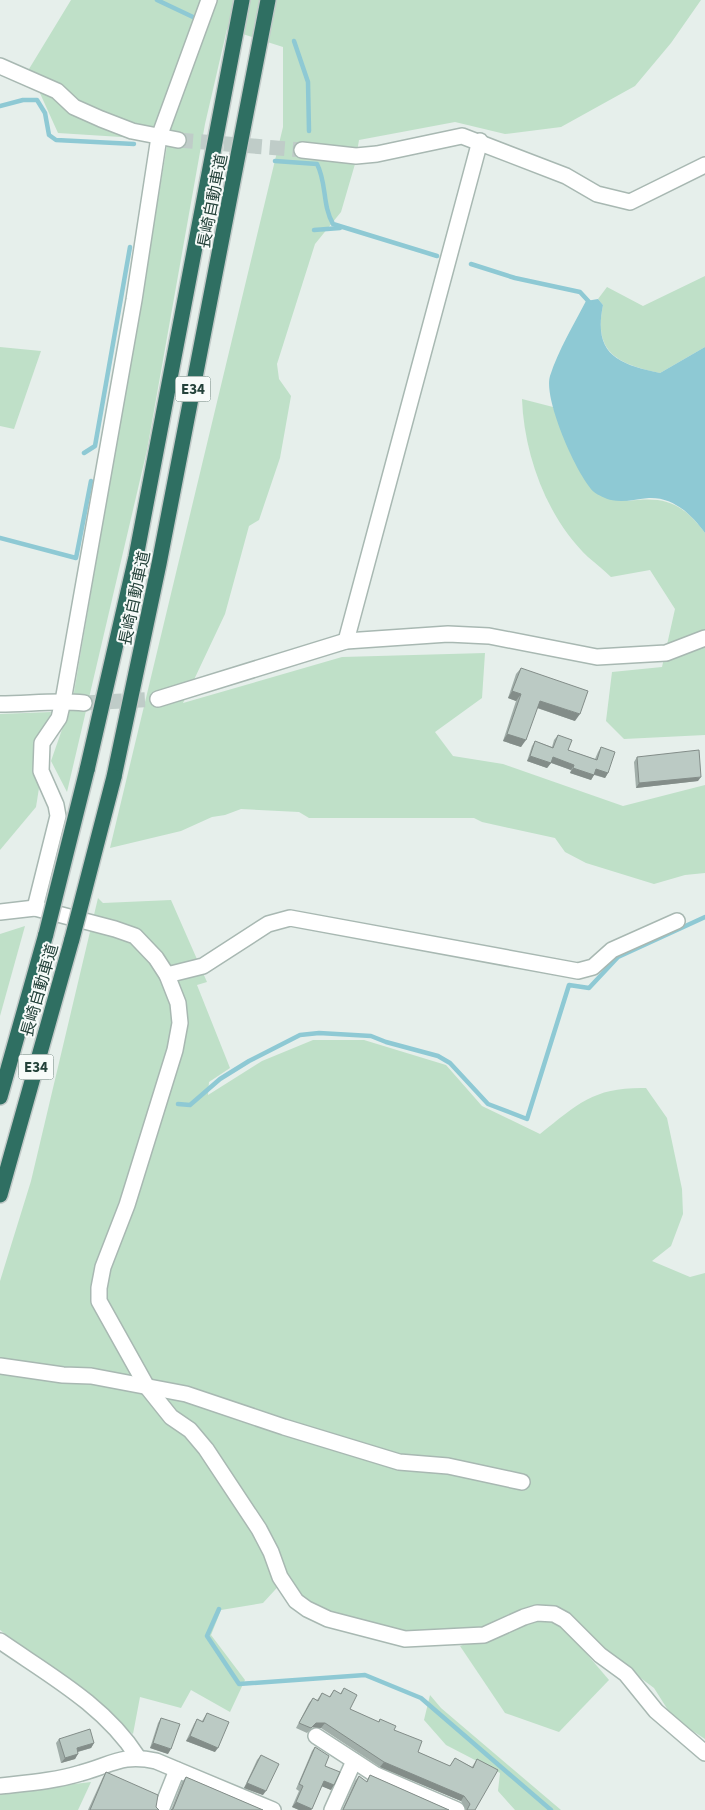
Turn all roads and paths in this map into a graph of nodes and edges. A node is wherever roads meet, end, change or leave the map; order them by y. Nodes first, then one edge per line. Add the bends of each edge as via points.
1 (209, 0) edge
2 (242, 0) edge
3 (268, 0) edge
4 (0, 66) edge
5 (159, 137) junction
6 (178, 140) tunnel mouth
7 (480, 142) junction
8 (302, 150) tunnel mouth
9 (705, 165) edge
10 (705, 638) edge
11 (346, 642) junction
12 (158, 699) tunnel mouth
13 (63, 701) junction
14 (84, 703) tunnel mouth
15 (0, 704) edge
16 (35, 908) junction
17 (0, 912) edge
18 (677, 921) dead end
19 (167, 974) junction
20 (0, 1096) edge
21 (0, 1195) edge
22 (0, 1366) edge
23 (147, 1387) junction
24 (522, 1482) dead end
25 (0, 1641) edge
26 (316, 1736) dead end
27 (705, 1753) edge
28 (138, 1756) junction
29 (354, 1761) junction
30 (177, 1770) junction
31 (0, 1786) edge
32 (161, 1810) edge
33 (273, 1810) edge
34 (332, 1810) edge
35 (457, 1810) edge

1 - 5 street
2 - 20 highway, 長崎自動車道 / E34, bridge via 136,557 88,770
3 - 21 highway, 長崎自動車道 / E34, bridge via 159,564 114,777
4 - 5 street via 57,91 74,107 132,131
5 - 6 street
5 - 13 street via 134,300
7 - 8 street via 462,136 356,156
7 - 9 street via 622,202 630,202
7 - 11 street
10 - 11 street via 666,653 597,657 490,636 448,634
11 - 12 street
13 - 14 street
13 - 15 street
13 - 16 street via 59,718 42,743 40,771 58,816
16 - 17 street
16 - 19 street via 135,936
18 - 19 street via 612,950 593,967 578,971 290,918 268,924 203,966
19 - 23 street via 178,1003 180,1023 175,1050 127,1205 103,1267 99,1288 99,1301 106,1317
22 - 23 street via 91,1376
23 - 24 street via 186,1394 399,1462 448,1466
23 - 27 street via 171,1417 190,1430 206,1449 259,1529 280,1577 296,1601 307,1609 328,1619 406,1640 484,1634 537,1613 554,1614 566,1620 600,1655 626,1674 656,1711
25 - 28 street via 88,1701 125,1737
26 - 29 street
28 - 30 street
28 - 31 street via 120,1759 81,1774
29 - 34 street
29 - 35 street via 376,1776
30 - 32 street
30 - 33 street

